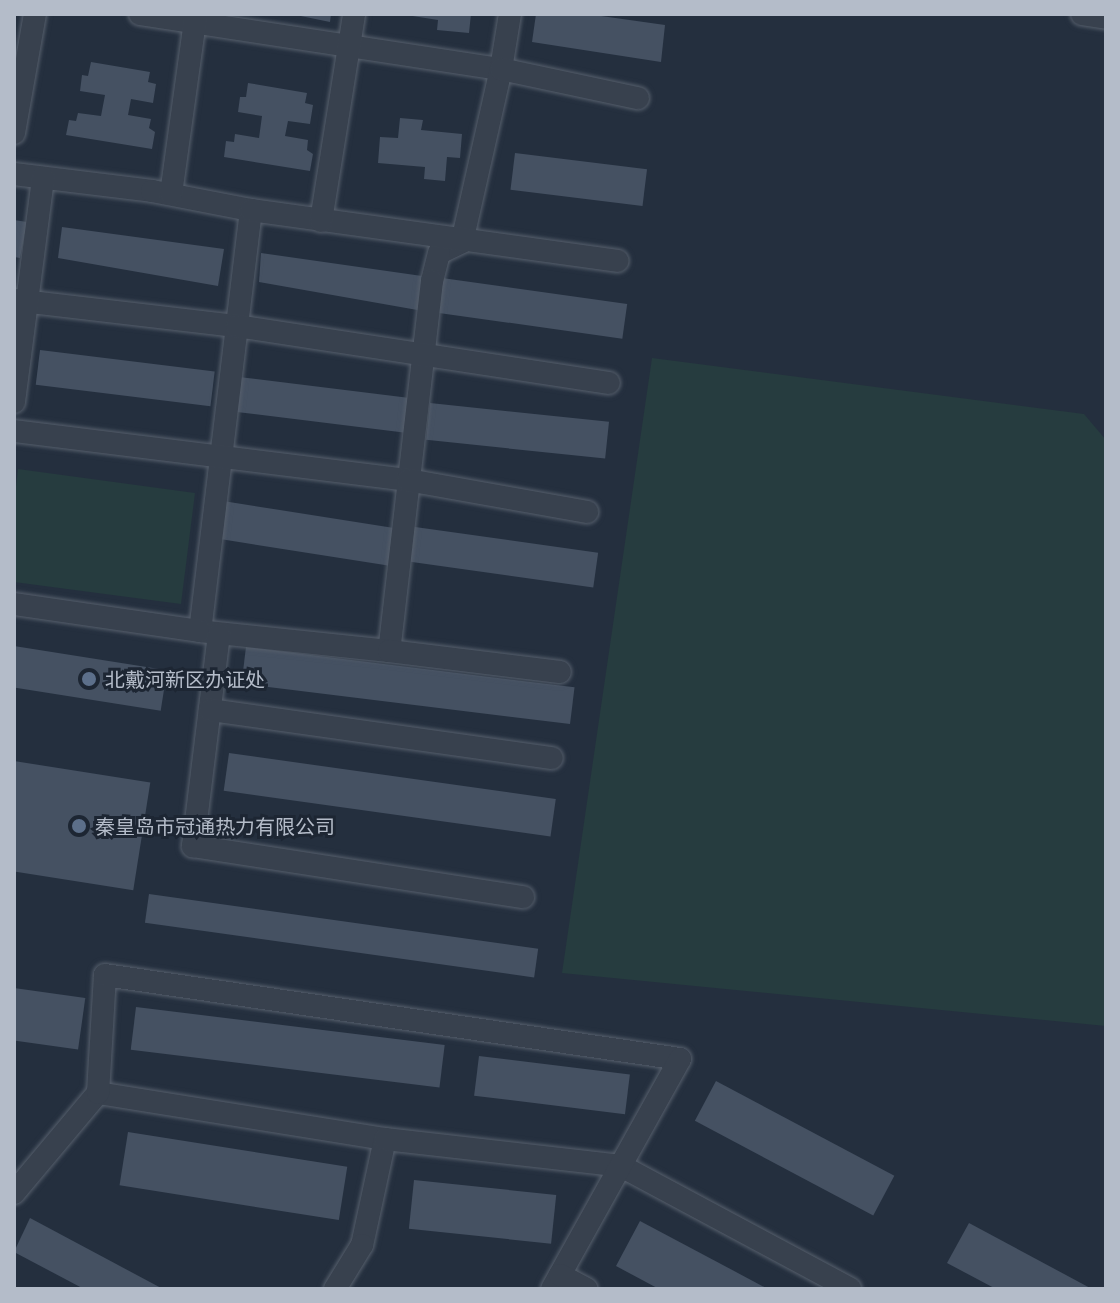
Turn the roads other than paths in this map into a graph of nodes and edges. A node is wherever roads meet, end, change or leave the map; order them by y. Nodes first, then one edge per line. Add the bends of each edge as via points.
1 (35, 14) edge
2 (140, 14) edge
3 (354, 14) edge
4 (510, 14) edge
5 (1082, 14) edge
6 (196, 18) edge
7 (1106, 18) edge
8 (350, 46) junction
9 (501, 69) junction
10 (638, 98) dead end
11 (14, 133) edge
12 (14, 174) edge
13 (43, 178) junction
14 (171, 194) junction
15 (251, 210) junction
16 (321, 221) junction
17 (462, 242) junction
18 (617, 261) dead end
19 (21, 301) edge
20 (237, 326) junction
21 (422, 354) junction
22 (609, 383) dead end
23 (14, 402) edge
24 (14, 431) edge
25 (221, 458) junction
26 (408, 480) junction
27 (587, 512) dead end
28 (14, 604) edge
29 (210, 632) junction
30 (389, 651) junction
31 (560, 672) dead end
32 (210, 710) junction
33 (552, 758) dead end
34 (523, 897) dead end
35 (98, 1093) junction
36 (385, 1139) junction
37 (621, 1166) junction
38 (14, 1193) edge
39 (556, 1282) edge
40 (335, 1289) edge
41 (586, 1289) edge
42 (850, 1289) edge

1 - 11 street
2 - 6 street
3 - 8 street
4 - 9 street
5 - 7 street
6 - 8 street
6 - 14 street
8 - 9 street
8 - 16 street
9 - 10 street
9 - 17 street
12 - 13 street
13 - 14 street
13 - 19 street
14 - 15 street
15 - 16 street
15 - 20 street
16 - 17 street
17 - 18 street
17 - 21 street via 439,253
19 - 20 street
19 - 23 street
20 - 21 street
20 - 25 street
21 - 22 street
21 - 26 street
24 - 25 street
25 - 26 street
25 - 29 street
26 - 27 street
26 - 30 street
28 - 29 street
29 - 30 street
29 - 32 street
30 - 31 street
32 - 33 street
32 - 34 street via 193,846
35 - 36 street
35 - 37 street via 105,975 680,1059
35 - 38 street
36 - 37 street
36 - 40 street via 362,1245
37 - 39 street
37 - 42 street
39 - 41 street

